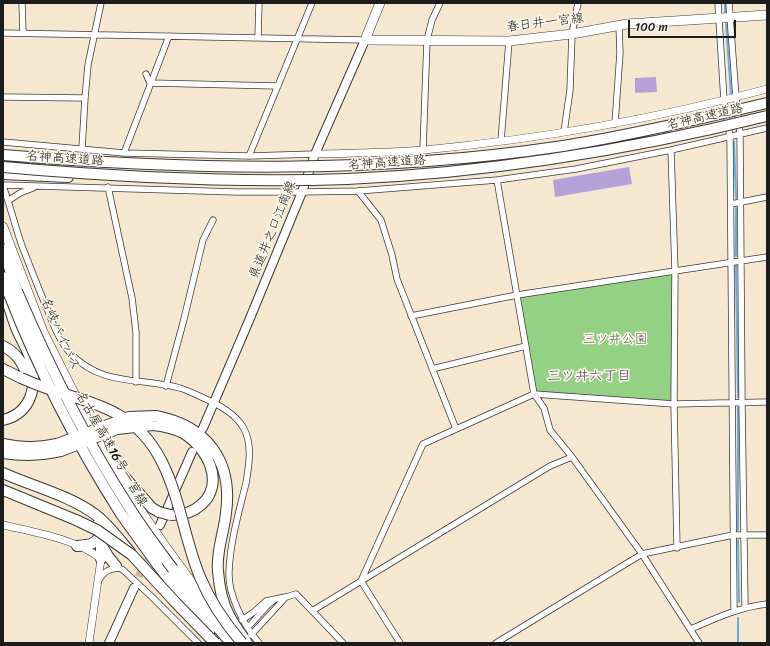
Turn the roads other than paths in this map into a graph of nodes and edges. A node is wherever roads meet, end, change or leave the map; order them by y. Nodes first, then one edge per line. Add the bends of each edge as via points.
1 (22, 3) edge
2 (101, 3) edge
3 (259, 3) edge
4 (312, 3) edge
5 (380, 3) edge
6 (440, 3) edge
7 (578, 3) edge
8 (718, 3) edge
9 (729, 3) edge
10 (767, 15) edge
11 (730, 18) junction
12 (718, 19) junction
13 (619, 25) junction
14 (3, 33) edge
15 (23, 33) junction
16 (94, 34) junction
17 (572, 34) junction
18 (169, 36) junction
19 (258, 38) junction
20 (296, 39) junction
21 (365, 40) junction
22 (426, 40) junction
23 (509, 41) junction
24 (146, 74) dead end
25 (150, 83) junction
26 (278, 86) junction
27 (767, 89) edge
28 (3, 97) edge
29 (85, 98) junction
30 (736, 98) junction
31 (724, 101) junction
32 (767, 103) edge
33 (767, 116) edge
34 (615, 124) junction
35 (767, 128) edge
36 (564, 132) junction
37 (740, 134) junction
38 (730, 137) junction
39 (501, 141) junction
40 (3, 142) edge
41 (82, 148) junction
42 (423, 150) junction
43 (671, 150) junction
44 (124, 153) junction
45 (315, 154) junction
46 (3, 155) edge
47 (249, 156) junction
48 (3, 167) edge
49 (3, 174) edge
50 (93, 174) junction
51 (497, 180) junction
52 (3, 185) edge
53 (36, 186) junction
54 (108, 187) junction
55 (358, 191) junction
56 (302, 192) junction
57 (767, 196) edge
58 (8, 200) junction
59 (740, 202) junction
60 (731, 204) junction
61 (213, 220) dead end
62 (3, 227) edge
63 (3, 249) edge
64 (767, 256) edge
65 (742, 261) junction
66 (731, 262) junction
67 (675, 271) junction
68 (3, 277) edge
69 (4, 291) edge
70 (517, 295) junction
71 (411, 316) junction
72 (3, 346) edge
73 (526, 346) junction
74 (3, 369) edge
75 (432, 369) junction
76 (136, 382) junction
77 (166, 386) junction
78 (32, 392) junction
79 (534, 394) junction
80 (742, 402) junction
81 (767, 402) edge
82 (215, 403) junction
83 (732, 403) junction
84 (674, 404) junction
85 (3, 420) edge
86 (154, 420) junction
87 (203, 428) dead end
88 (456, 429) junction
89 (3, 444) edge
90 (59, 448) junction
91 (192, 452) dead end
92 (3, 453) edge
93 (104, 454) junction
94 (572, 457) junction
95 (3, 473) edge
96 (3, 490) edge
97 (81, 506) junction
98 (3, 525) edge
99 (160, 525) tunnel mouth
100 (744, 534) junction
101 (767, 534) edge
102 (733, 535) junction
103 (100, 538) junction
104 (77, 546) junction
105 (677, 548) junction
106 (642, 554) junction
107 (101, 559) junction
108 (118, 567) junction
109 (361, 581) junction
110 (98, 583) junction
111 (134, 588) tunnel mouth
112 (286, 597) junction
113 (276, 600) junction
114 (767, 604) edge
115 (745, 607) junction
116 (734, 611) junction
117 (312, 612) junction
118 (242, 620) junction
119 (250, 625) dead end
120 (691, 629) junction
121 (249, 639) edge
122 (89, 643) edge
123 (109, 643) edge
124 (198, 643) edge
125 (210, 643) edge
126 (216, 643) edge
127 (230, 643) edge
128 (241, 643) edge
129 (259, 643) edge
130 (343, 643) edge
131 (400, 643) edge
132 (496, 643) edge
133 (699, 643) edge

1 - 15 street
2 - 16 street
3 - 19 street
4 - 20 street
5 - 21 main road
6 - 22 street
7 - 17 street
8 - 12 street
9 - 11 street
10 - 11 main road, 春日井一宮線
11 - 12 main road, 春日井一宮線
11 - 30 street
12 - 13 main road, 春日井一宮線
12 - 31 street
13 - 17 main road, 春日井一宮線
13 - 34 street via 620,53
14 - 15 street
15 - 16 street
16 - 18 street
16 - 29 street
17 - 23 main road, 春日井一宮線
17 - 36 street via 570,90
18 - 19 street
18 - 25 street
19 - 20 street
20 - 21 street
20 - 26 street
21 - 22 main road, 春日井一宮線
21 - 45 main road, 県道井之口江南線
22 - 23 main road, 春日井一宮線
22 - 42 street
23 - 39 street
24 - 25 street
25 - 26 street
25 - 44 street
26 - 47 street
27 - 30 street
28 - 29 street
29 - 41 street
30 - 31 street
30 - 37 street
31 - 34 street
31 - 38 street
32 - 46 highway, 名神高速道路, bridge via 698,120 563,146 437,160 321,167 202,166 98,163
33 - 50 highway, 名神高速道路, bridge via 630,147 501,167 440,173 347,179 255,180
34 - 36 street
35 - 37 street
36 - 39 street
37 - 38 street
37 - 59 street
38 - 43 street
38 - 60 street
39 - 42 street
40 - 41 street
41 - 44 street
42 - 45 street
43 - 51 street via 576,169
43 - 67 street
44 - 47 street
45 - 47 street
45 - 56 main road, 県道井之口江南線
48 - 50 highway, 名神高速道路, bridge
49 - 50 highway, bridge via 81,177
51 - 55 street
51 - 70 street
52 - 53 street
52 - 58 street
53 - 54 street
53 - 58 street
54 - 56 street
54 - 76 street via 132,298 136,332
55 - 56 street
55 - 71 street via 381,220 397,279
56 - 82 main road, 県道井之口江南線
57 - 59 street
58 - 76 street via 22,246 60,340 71,354 100,374
59 - 60 street
59 - 65 street
60 - 66 street
61 - 77 street via 203,240
62 - 93 main road, 名岐バイパス via 43,332
63 - 127 highway, 名古屋高速16号一宮線, bridge via 36,337 94,450 129,508
64 - 65 street
65 - 66 street
65 - 80 street
66 - 67 street
66 - 83 street
67 - 70 street
67 - 84 street
68 - 126 highway, 名古屋高速16号一宮線, bridge via 27,340 85,454 122,514
69 - 78 highway via 29,356
69 - 126 main road via 53,402 102,490 133,537
70 - 71 street
70 - 73 street
71 - 75 street
72 - 78 highway via 20,359
73 - 75 street
73 - 79 street
74 - 128 highway, bridge via 118,414 142,432 159,456 172,484 200,577 219,613
75 - 88 street
76 - 77 street
77 - 82 street via 180,388
78 - 85 highway via 21,412
79 - 84 street
79 - 88 street
79 - 94 street via 544,408 550,430
80 - 81 street
80 - 83 street
80 - 100 street
82 - 87 main road, 県道井之口江南線
82 - 118 street via 237,419 244,429 248,444 249,466 228,574
83 - 84 street
83 - 102 street
84 - 105 street
86 - 90 highway, bridge
86 - 93 highway, bridge via 182,433 206,455 211,467 210,494 192,511 170,515 152,508
86 - 121 highway via 169,419 183,424 205,439 220,463 227,492 219,551 220,588 228,614
88 - 109 street via 423,444
89 - 90 highway
90 - 92 highway via 33,456
91 - 99 main road
93 - 128 main road, 名岐バイパス via 185,575 226,628
94 - 106 street
94 - 109 street via 550,466
95 - 97 highway
96 - 126 highway, bridge via 97,530 132,555
97 - 103 highway via 95,522
97 - 125 highway via 96,515 116,534 156,585
98 - 104 street
100 - 101 street
100 - 102 street
100 - 115 street
102 - 105 street
102 - 116 street
103 - 104 highway via 94,543
103 - 107 highway
103 - 108 highway via 108,556
104 - 107 street via 89,550
105 - 106 street
106 - 120 street
106 - 132 street
107 - 108 street
107 - 110 street
108 - 110 street via 107,570
108 - 124 street
109 - 117 street
109 - 131 street
110 - 122 street
111 - 123 main road
112 - 113 street
112 - 117 street via 296,594
112 - 121 street
113 - 118 street via 266,601
113 - 119 street
114 - 115 street
115 - 116 street
116 - 120 street
117 - 130 street
118 - 121 street
120 - 133 street
121 - 129 street

